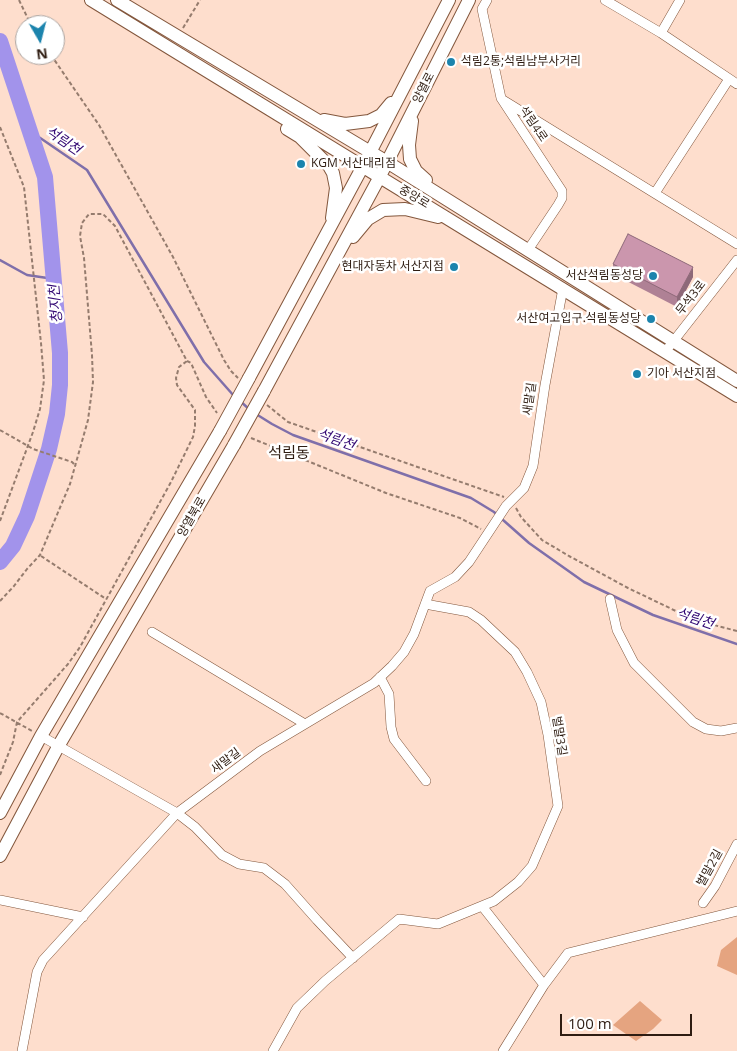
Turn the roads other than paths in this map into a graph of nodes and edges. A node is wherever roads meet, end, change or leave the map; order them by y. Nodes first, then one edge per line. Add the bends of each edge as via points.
1 (91, 0) edge
2 (117, 0) edge
3 (448, 0) edge
4 (468, 0) edge
5 (487, 0) edge
6 (605, 0) edge
7 (680, 0) edge
8 (661, 34) junction
9 (728, 79) junction
10 (737, 84) edge
11 (500, 98) junction
12 (398, 101) junction
13 (414, 108) junction
14 (310, 116) junction
15 (285, 118) junction
16 (371, 152) junction
17 (387, 162) junction
18 (364, 166) junction
19 (379, 176) junction
20 (428, 187) junction
21 (655, 192) junction
22 (455, 222) junction
23 (330, 228) junction
24 (348, 236) junction
25 (737, 244) edge
26 (528, 250) junction
27 (737, 260) edge
28 (563, 288) junction
29 (674, 341) junction
30 (666, 352) junction
31 (737, 381) edge
32 (737, 396) edge
33 (610, 599) dead end
34 (425, 604) junction
35 (152, 632) dead end
36 (380, 677) junction
37 (305, 724) junction
38 (737, 728) edge
39 (41, 736) junction
40 (59, 745) junction
41 (426, 781) dead end
42 (0, 813) edge
43 (177, 813) junction
44 (737, 844) edge
45 (0, 856) edge
46 (0, 900) edge
47 (703, 903) dead end
48 (482, 906) junction
49 (737, 911) edge
50 (83, 917) junction
51 (354, 958) junction
52 (544, 985) junction
53 (22, 1051) edge
54 (273, 1051) edge
55 (503, 1051) edge

1 - 15 main road, 중앙로
2 - 14 main road, 중앙로
3 - 12 main road, 양열로
4 - 13 main road, 양열로
5 - 11 street, 석림4로 via 482,9
6 - 8 street
7 - 8 street
8 - 9 street
9 - 10 street
9 - 21 street
11 - 21 street
11 - 26 street, 석림4로 via 562,191 558,205
12 - 14 main road via 394,100 381,115 357,124
12 - 16 main road, 양열로
13 - 17 main road, 양열로
13 - 20 main road via 409,138 410,158
14 - 16 main road, 중앙로
15 - 18 main road, 중앙로
15 - 23 main road via 284,128 300,137 333,173 336,188
16 - 17 main road, 중앙로
16 - 18 main road, 양열로
17 - 19 main road, 양열로
17 - 20 main road, 중앙로
18 - 19 main road, 중앙로
18 - 23 main road, 양열북로
19 - 22 main road, 중앙로
19 - 24 main road, 양열북로
20 - 26 main road, 중앙로
21 - 25 street
22 - 24 main road via 418,211 389,208 368,219 354,237
22 - 28 main road, 중앙로
23 - 39 main road, 양열북로, bridge via 220,431
24 - 40 main road, 양열북로, bridge via 264,396
26 - 29 main road, 중앙로
27 - 29 street, 무석3로
28 - 30 main road, 중앙로
28 - 34 street, 새말길 via 533,466 524,488 509,503 469,562 455,577 430,591
29 - 30 street, 무석3로
29 - 31 main road, 중앙로
30 - 32 main road, 중앙로
33 - 38 street via 617,630 634,663 694,722 706,729
34 - 36 street, 새말길 via 404,652
34 - 48 street, 벌말3길 via 469,612 516,652 541,702 548,735 558,806 532,866 518,882
35 - 37 street
36 - 37 street, 새말길
36 - 41 street via 389,694 394,739
37 - 43 street, 새말길 via 260,751
39 - 40 street
39 - 42 main road, 양열북로
40 - 43 street
40 - 45 main road, 양열북로
43 - 50 street, 새말길
43 - 51 street via 222,856 239,864 264,868 285,884
44 - 47 street, 벌말2길
46 - 50 street
48 - 51 street, 벌말3길 via 438,924 399,919
48 - 52 street
49 - 52 street via 568,953
50 - 53 street, 새말길 via 43,960 37,972
51 - 54 street, 벌말3길 via 297,1008
52 - 55 street

